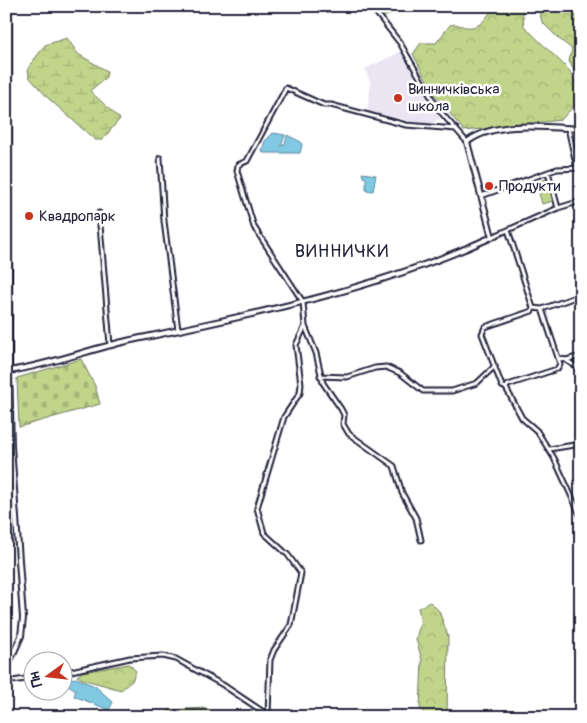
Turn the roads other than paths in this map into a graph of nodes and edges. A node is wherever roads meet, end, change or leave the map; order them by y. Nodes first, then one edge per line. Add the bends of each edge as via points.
1 (9, 6) edge
2 (371, 6) edge
3 (568, 128) junction
4 (581, 128) edge
5 (456, 129) junction
6 (467, 142) junction
7 (160, 158) dead end
8 (579, 168) edge
9 (548, 172) junction
10 (481, 196) junction
11 (581, 201) edge
12 (558, 208) junction
13 (99, 213) dead end
14 (508, 230) junction
15 (492, 238) junction
16 (581, 295) edge
17 (303, 302) junction
18 (533, 308) junction
19 (542, 309) junction
20 (305, 326) junction
21 (178, 330) junction
22 (110, 345) junction
23 (557, 355) junction
24 (581, 356) edge
25 (566, 360) junction
26 (495, 366) junction
27 (9, 371) junction
28 (320, 376) junction
29 (581, 378) edge
30 (506, 388) junction
31 (581, 444) edge
32 (548, 449) junction
33 (581, 517) edge
34 (421, 540) dead end
35 (6, 670) edge
36 (72, 671) edge
37 (22, 680) edge
38 (6, 682) edge

1 - 27 street
2 - 5 street via 400,42 438,109
3 - 4 street
3 - 6 street via 520,126 477,134
3 - 8 street
5 - 6 street
5 - 17 street via 406,125 324,105 286,88 247,161 240,162 237,170 254,226
6 - 10 street
7 - 21 street via 164,221
8 - 9 street
9 - 10 street
9 - 12 street
10 - 15 street
11 - 12 street
12 - 14 street
13 - 22 street
14 - 15 street
14 - 18 street
15 - 17 street via 396,275
16 - 19 street
17 - 20 street
17 - 21 street
18 - 19 street
18 - 26 street via 482,330
19 - 23 street
20 - 28 street via 316,353
20 - 36 street via 296,345 300,393 284,417 257,508 264,533 288,555 301,573 291,625 270,660 268,715 223,685 176,659 163,656 130,658
21 - 22 street
22 - 27 street
23 - 25 street
23 - 30 street via 560,364 557,369
24 - 25 street
25 - 29 street via 578,367
26 - 28 street via 477,383 452,391 423,391 400,373 386,367 347,377
26 - 30 street via 502,386
27 - 35 street via 23,618 21,636
28 - 34 street via 344,415 343,424 349,434 394,466 402,494 416,518
30 - 32 street via 522,418 537,431
31 - 32 street
32 - 33 street
37 - 38 street

